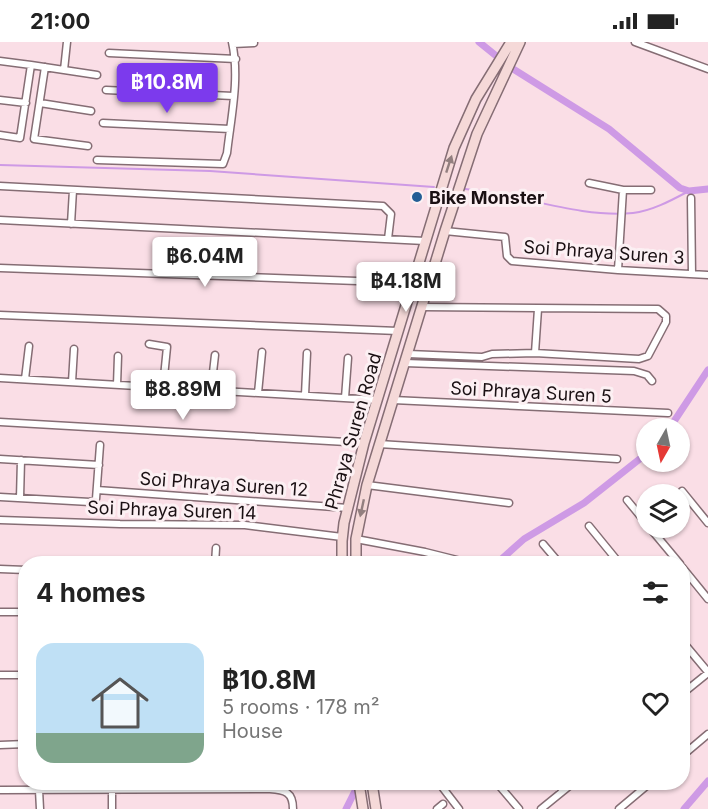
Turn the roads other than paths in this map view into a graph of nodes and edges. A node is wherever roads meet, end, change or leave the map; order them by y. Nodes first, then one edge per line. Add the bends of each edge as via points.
1 (67, 42) edge
2 (520, 42) edge
3 (635, 42) edge
4 (232, 43) edge
5 (254, 43) edge
6 (511, 48) edge
7 (110, 53) dead end
8 (236, 59) junction
9 (0, 61) edge
10 (31, 65) junction
11 (45, 67) junction
12 (708, 69) edge
13 (64, 70) junction
14 (97, 75) dead end
15 (106, 90) dead end
16 (233, 96) junction
17 (0, 100) edge
18 (26, 103) junction
19 (40, 103) junction
20 (91, 111) dead end
21 (103, 123) dead end
22 (230, 129) junction
23 (0, 135) edge
24 (88, 146) dead end
25 (97, 160) dead end
26 (589, 183) dead end
27 (0, 186) edge
28 (73, 190) junction
29 (623, 190) junction
30 (651, 190) dead end
31 (691, 198) dead end
32 (0, 220) edge
33 (71, 224) junction
34 (445, 231) junction
35 (388, 239) junction
36 (425, 241) junction
37 (0, 268) edge
38 (618, 270) junction
39 (692, 274) junction
40 (708, 275) edge
41 (412, 283) junction
42 (422, 307) junction
43 (538, 309) junction
44 (0, 315) edge
45 (398, 331) junction
46 (149, 344) dead end
47 (29, 346) dead end
48 (74, 349) dead end
49 (262, 352) dead end
50 (308, 353) dead end
51 (535, 353) junction
52 (215, 355) dead end
53 (118, 356) dead end
54 (348, 358) dead end
55 (406, 358) junction
56 (0, 378) edge
57 (25, 379) junction
58 (652, 381) dead end
59 (72, 382) junction
60 (117, 385) junction
61 (163, 387) junction
62 (211, 390) junction
63 (258, 393) junction
64 (305, 395) junction
65 (345, 398) junction
66 (378, 400) junction
67 (393, 400) junction
68 (668, 413) dead end
69 (0, 422) edge
70 (364, 443) junction
71 (379, 444) junction
72 (100, 445) dead end
73 (0, 459) edge
74 (617, 459) dead end
75 (21, 460) junction
76 (99, 465) junction
77 (367, 485) junction
78 (97, 490) junction
79 (0, 497) edge
80 (20, 498) junction
81 (627, 500) dead end
82 (690, 501) edge
83 (509, 503) dead end
84 (348, 508) junction
85 (636, 511) edge
86 (0, 520) edge
87 (708, 523) edge
88 (589, 526) dead end
89 (342, 537) junction
90 (658, 538) edge
91 (356, 539) junction
92 (543, 544) dead end
93 (216, 548) dead end
94 (216, 556) edge
95 (342, 556) edge
96 (356, 556) edge
97 (441, 556) edge
98 (553, 556) edge
99 (613, 556) edge
100 (673, 556) edge
101 (0, 569) edge
102 (18, 570) edge
103 (690, 577) edge
104 (708, 599) edge
105 (0, 612) edge
106 (18, 612) edge
107 (690, 651) edge
108 (708, 673) edge
109 (0, 675) edge
110 (18, 675) edge
111 (690, 688) edge
112 (708, 734) edge
113 (18, 744) edge
114 (0, 745) edge
115 (690, 749) edge
116 (0, 790) edge
117 (39, 790) joint
118 (112, 790) edge
119 (283, 790) edge
120 (360, 790) edge
121 (374, 790) edge
122 (444, 790) edge
123 (503, 790) edge
124 (642, 790) edge
125 (563, 791) edge
126 (443, 804) dead end
127 (363, 805) edge
128 (40, 809) edge
129 (112, 809) edge
130 (293, 809) edge
131 (376, 809) edge
132 (437, 809) edge
133 (459, 809) edge
134 (519, 809) edge
135 (541, 809) edge
136 (619, 809) edge

1 - 13 street
2 - 6 street, Phraya Suren Road
3 - 12 street
4 - 5 street
4 - 8 street
6 - 34 street, Phraya Suren Road
36 -> 6 street, Phraya Suren Road via 462,128 494,69
7 - 8 street
8 - 16 street
9 - 10 street
10 - 11 street
10 - 18 street
11 - 13 street
11 - 19 street
13 - 14 street
15 - 16 street
16 - 22 street
17 - 18 street
18 - 23 street via 20,138
19 - 20 street
19 - 24 street via 34,139
21 - 22 street
22 - 25 street via 223,164
26 - 29 street
27 - 28 street
28 - 33 street
28 - 35 street via 383,206 391,214
29 - 30 street
29 - 38 street
31 - 39 street
32 - 33 street
33 - 35 street
34 - 38 street, Soi Phraya Suren 3 via 505,237 507,256 512,261
34 - 42 street, Phraya Suren Road
35 - 36 street
36 - 41 street, Phraya Suren Road
37 - 41 street
38 - 39 street, Soi Phraya Suren 3
39 - 40 street, Soi Phraya Suren 3
41 - 45 street, Phraya Suren Road
42 - 43 street
42 - 55 street, Phraya Suren Road
43 - 51 street
43 - 51 street via 658,309 666,316 666,322 644,358
44 - 45 street
45 - 66 street, Phraya Suren Road
46 - 61 street via 167,347
47 - 57 street
48 - 59 street
49 - 63 street
50 - 64 street
51 - 55 street
52 - 62 street
53 - 60 street
54 - 65 street
55 - 58 street via 634,371
55 - 67 street, Phraya Suren Road
56 - 57 street
57 - 59 street
59 - 60 street
60 - 61 street
61 - 62 street
62 - 63 street
63 - 64 street
64 - 65 street
65 - 66 street
66 - 70 street, Phraya Suren Road
67 - 68 street, Soi Phraya Suren 5
67 - 71 street, Phraya Suren Road
69 - 70 street
70 - 71 street
70 - 84 street, Phraya Suren Road
71 - 74 street
71 - 77 street, Phraya Suren Road
72 - 76 street
73 - 75 street
75 - 76 street
75 - 80 street
76 - 78 street
77 - 83 street
77 -> 91 street, Phraya Suren Road
78 - 80 street via 96,499 90,502
78 - 84 street, Soi Phraya Suren 12
79 - 80 street
81 - 85 street
82 - 87 street
84 - 89 street, Phraya Suren Road
86 - 89 street, Soi Phraya Suren 14 via 245,525
88 - 99 street
89 - 95 street, Phraya Suren Road
90 - 100 street
91 - 96 street, Phraya Suren Road
91 - 97 street
92 - 98 street
93 - 94 street
101 - 102 street
103 - 104 street
105 - 106 street
107 - 108 street
108 - 111 street
109 - 110 street
112 - 115 street
113 - 114 street
116 - 117 street
117 - 128 street
118 - 129 street
119 - 130 street via 293,800
120 - 127 street
121 - 131 street
122 - 133 street
123 - 134 street
124 - 136 street
125 - 135 street
126 - 132 street

